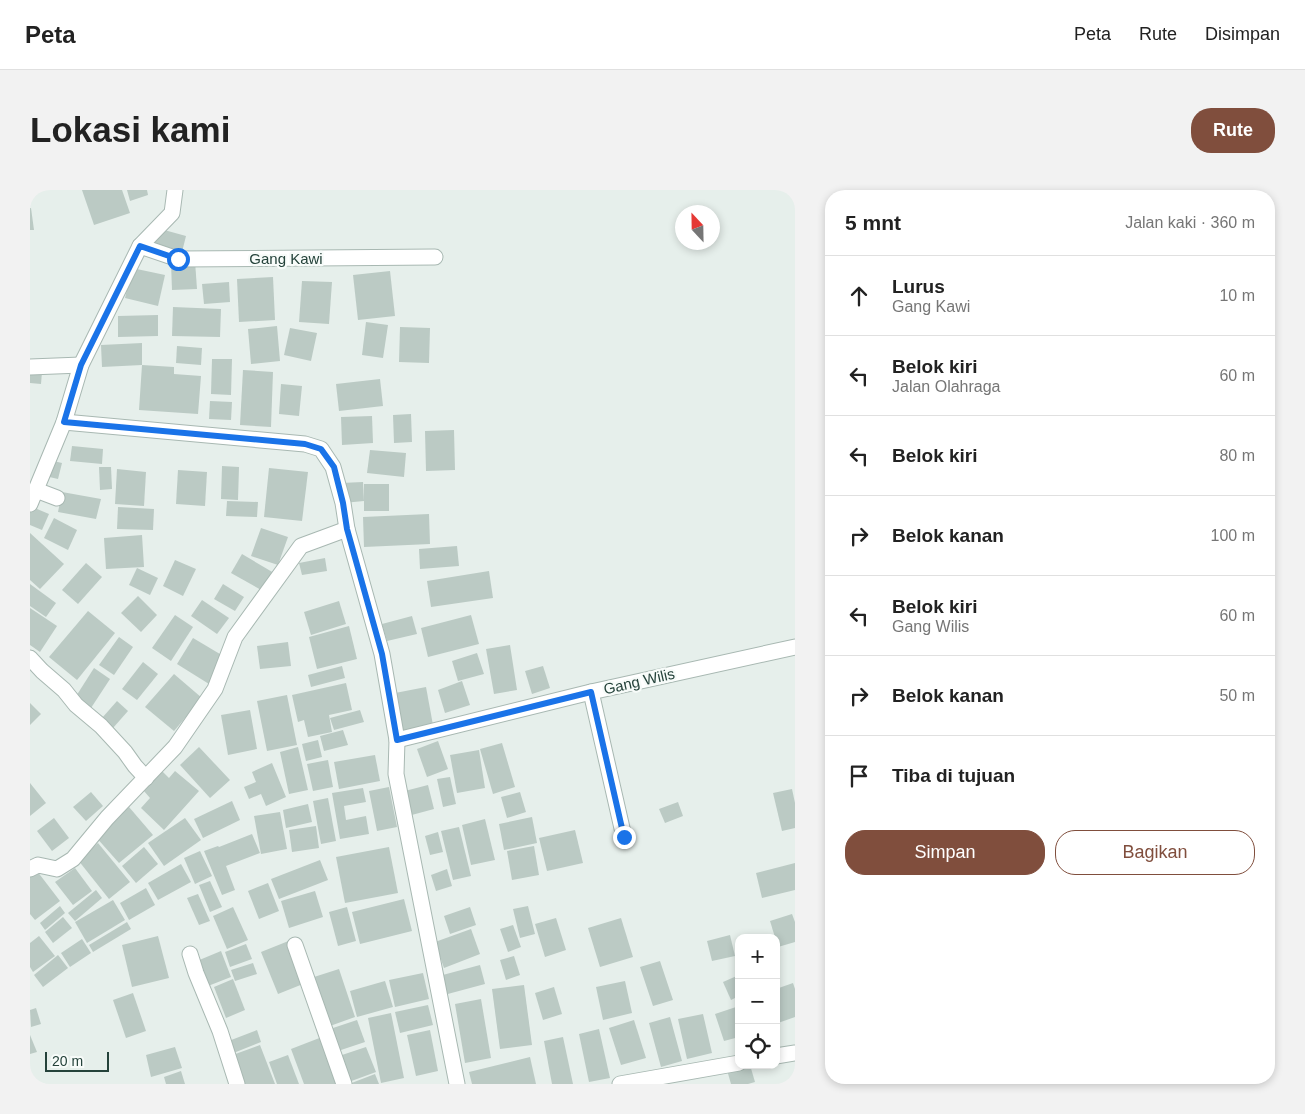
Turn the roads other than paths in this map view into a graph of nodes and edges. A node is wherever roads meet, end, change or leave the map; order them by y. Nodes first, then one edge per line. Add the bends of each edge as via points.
1 (175, 190) edge
2 (140, 246) junction
3 (435, 257) dead end
4 (81, 365) junction
5 (30, 367) edge
6 (64, 422) junction
7 (33, 497) edge
8 (58, 498) dead end
9 (347, 529) junction
10 (795, 647) edge
11 (30, 658) edge
12 (591, 692) junction
13 (397, 740) junction
14 (146, 778) junction
15 (624, 837) dead end
16 (30, 868) edge
17 (295, 945) dead end
18 (190, 954) dead end
19 (795, 1053) edge
20 (780, 1055) edge
21 (735, 1064) edge
22 (237, 1084) edge
23 (344, 1084) edge
24 (457, 1084) edge
25 (620, 1084) edge

1 - 2 street via 172,213
2 - 3 street, Gang Kawi via 178,259
2 - 4 street
4 - 5 street
4 - 6 street
6 - 7 street
6 - 9 street via 305,444 321,449 334,467
7 - 8 street
9 - 13 street via 382,654
9 - 14 street via 302,546 235,637 215,688 175,747
10 - 12 street, Gang Wilis
11 - 14 street via 101,726
12 - 13 street, Gang Wilis
12 - 15 street
13 - 24 street via 396,774
14 - 16 street via 107,818 74,860 57,869 38,865
17 - 23 street
18 - 22 street
19 - 20 street
21 - 25 street

